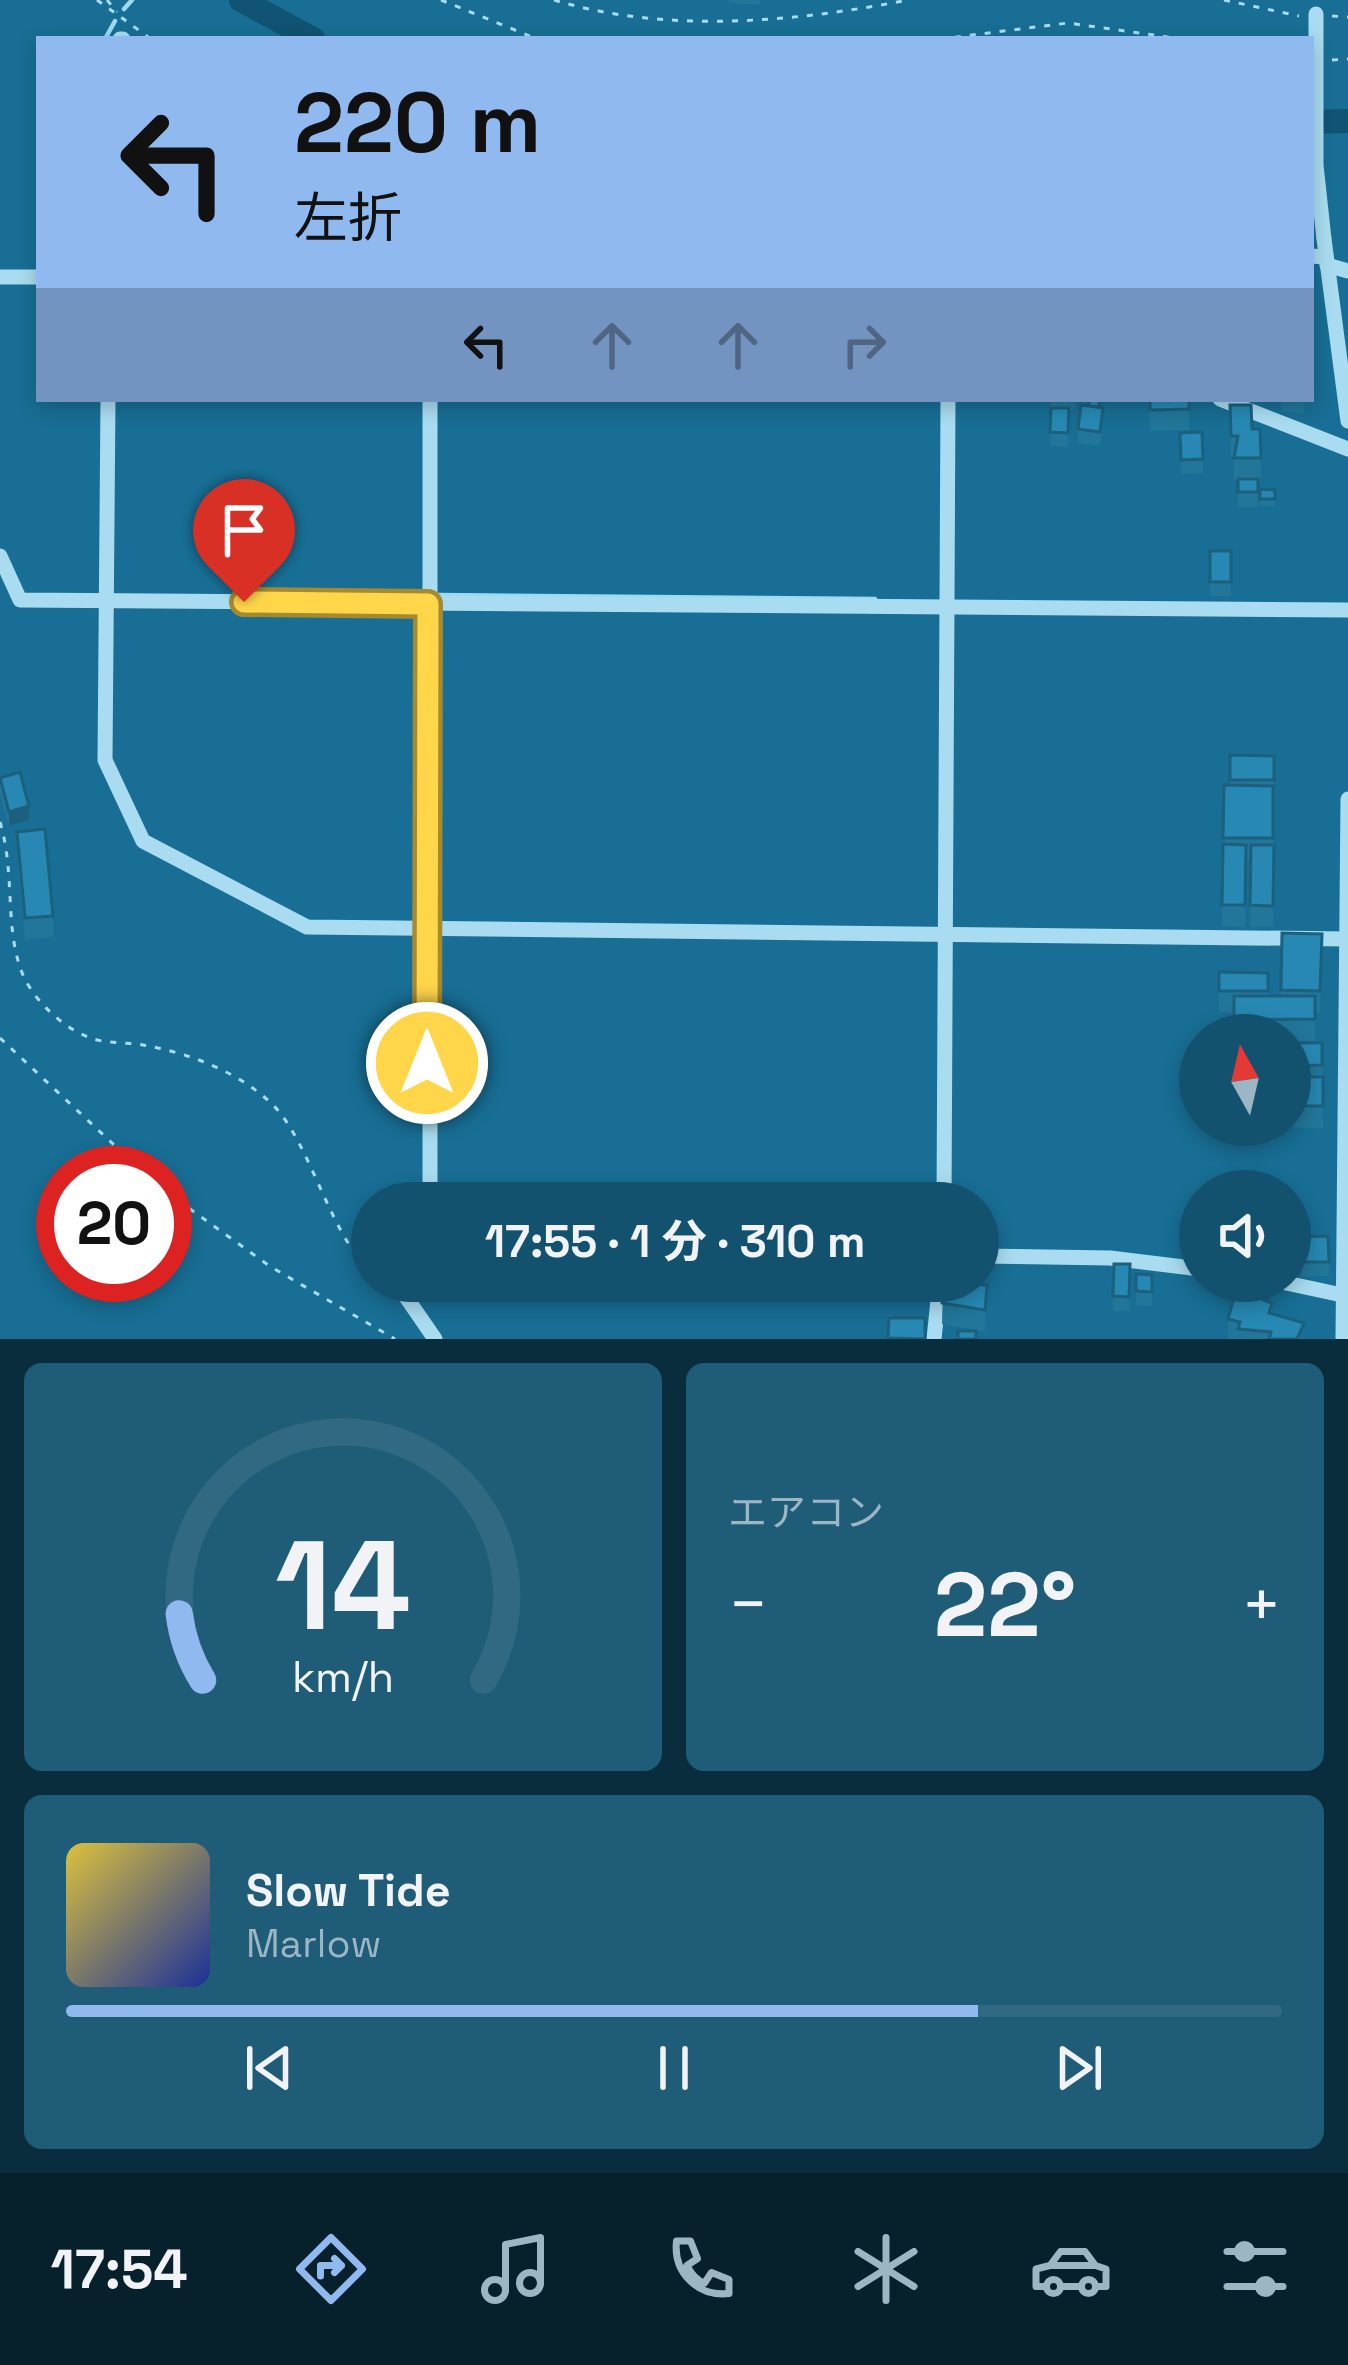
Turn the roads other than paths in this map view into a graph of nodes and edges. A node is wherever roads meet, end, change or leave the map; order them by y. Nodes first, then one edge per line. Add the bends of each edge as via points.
1 (1316, 7) edge
2 (1321, 259) edge
3 (1348, 271) edge
4 (0, 277) edge
5 (36, 277) edge
6 (108, 402) edge
7 (430, 402) edge
8 (948, 402) edge
9 (1228, 402) edge
10 (1348, 421) edge
11 (1348, 449) edge
12 (0, 556) edge
13 (105, 601) junction
14 (428, 604) junction
15 (947, 608) junction
16 (1348, 610) edge
17 (1348, 799) edge
18 (427, 929) junction
19 (945, 933) junction
20 (1347, 939) edge
21 (1347, 1015) edge
22 (430, 1182) edge
23 (944, 1182) edge
24 (999, 1256) edge
25 (1179, 1266) edge
26 (1311, 1288) edge
27 (1342, 1295) junction
28 (409, 1302) edge
29 (938, 1302) edge
30 (435, 1339) edge
31 (934, 1339) edge
32 (1343, 1339) edge

1 - 2 street, bridge
2 - 3 street
2 - 10 street
4 - 5 street
6 - 13 street
7 - 14 street
8 - 15 street
9 - 11 street
12 - 13 street via 20,601
13 - 14 street
13 - 18 street via 105,760 143,841 307,927
14 - 15 street
14 - 18 street
15 - 16 street
15 - 19 street
17 - 20 street
18 - 19 street
18 - 22 street
19 - 20 street
19 - 23 street
20 - 21 street
21 - 27 street
24 - 25 street
26 - 27 street
27 - 32 street
28 - 30 street
29 - 31 street

